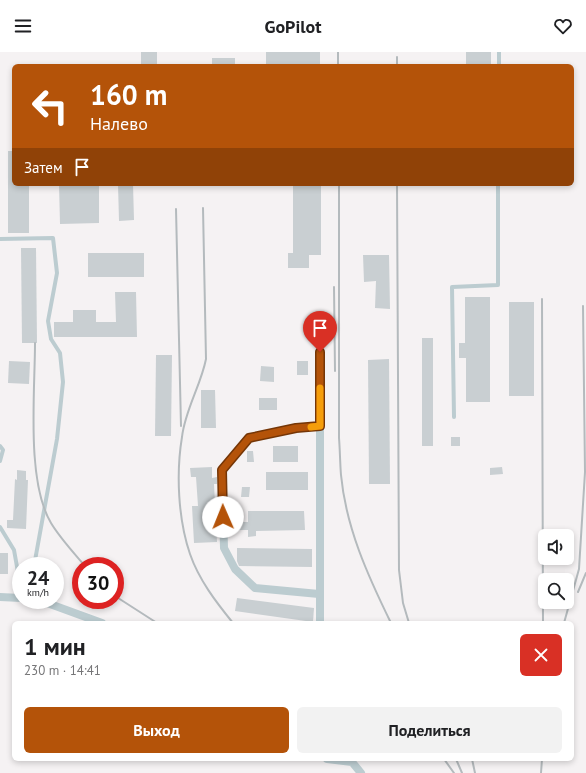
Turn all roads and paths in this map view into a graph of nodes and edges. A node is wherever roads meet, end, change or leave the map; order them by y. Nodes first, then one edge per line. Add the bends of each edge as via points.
1 (499, 52) edge
2 (499, 64) edge
3 (498, 186) edge
4 (0, 239) edge
5 (320, 352) dead end
6 (454, 418) dead end
7 (320, 426) junction
8 (0, 446) edge
9 (0, 461) edge
10 (0, 527) edge
11 (15, 557) edge
12 (36, 557) edge
13 (319, 594) junction
14 (0, 597) edge
15 (12, 598) edge
16 (64, 609) edge
17 (97, 621) edge
18 (320, 621) edge
19 (344, 761) edge
20 (361, 773) edge

1 - 2 lane
3 - 6 lane via 498,285 452,287
4 - 12 lane via 53,238 54,245 56,273 48,321 51,339 60,353 63,382 57,439
5 - 7 street
7 - 13 street
7 - 13 street via 296,428 249,438 222,470 224,548 235,569 255,588
8 - 9 lane via 3,450
10 - 11 lane via 14,550
13 - 18 street
14 - 15 street
16 - 17 street
19 - 20 street via 352,762

